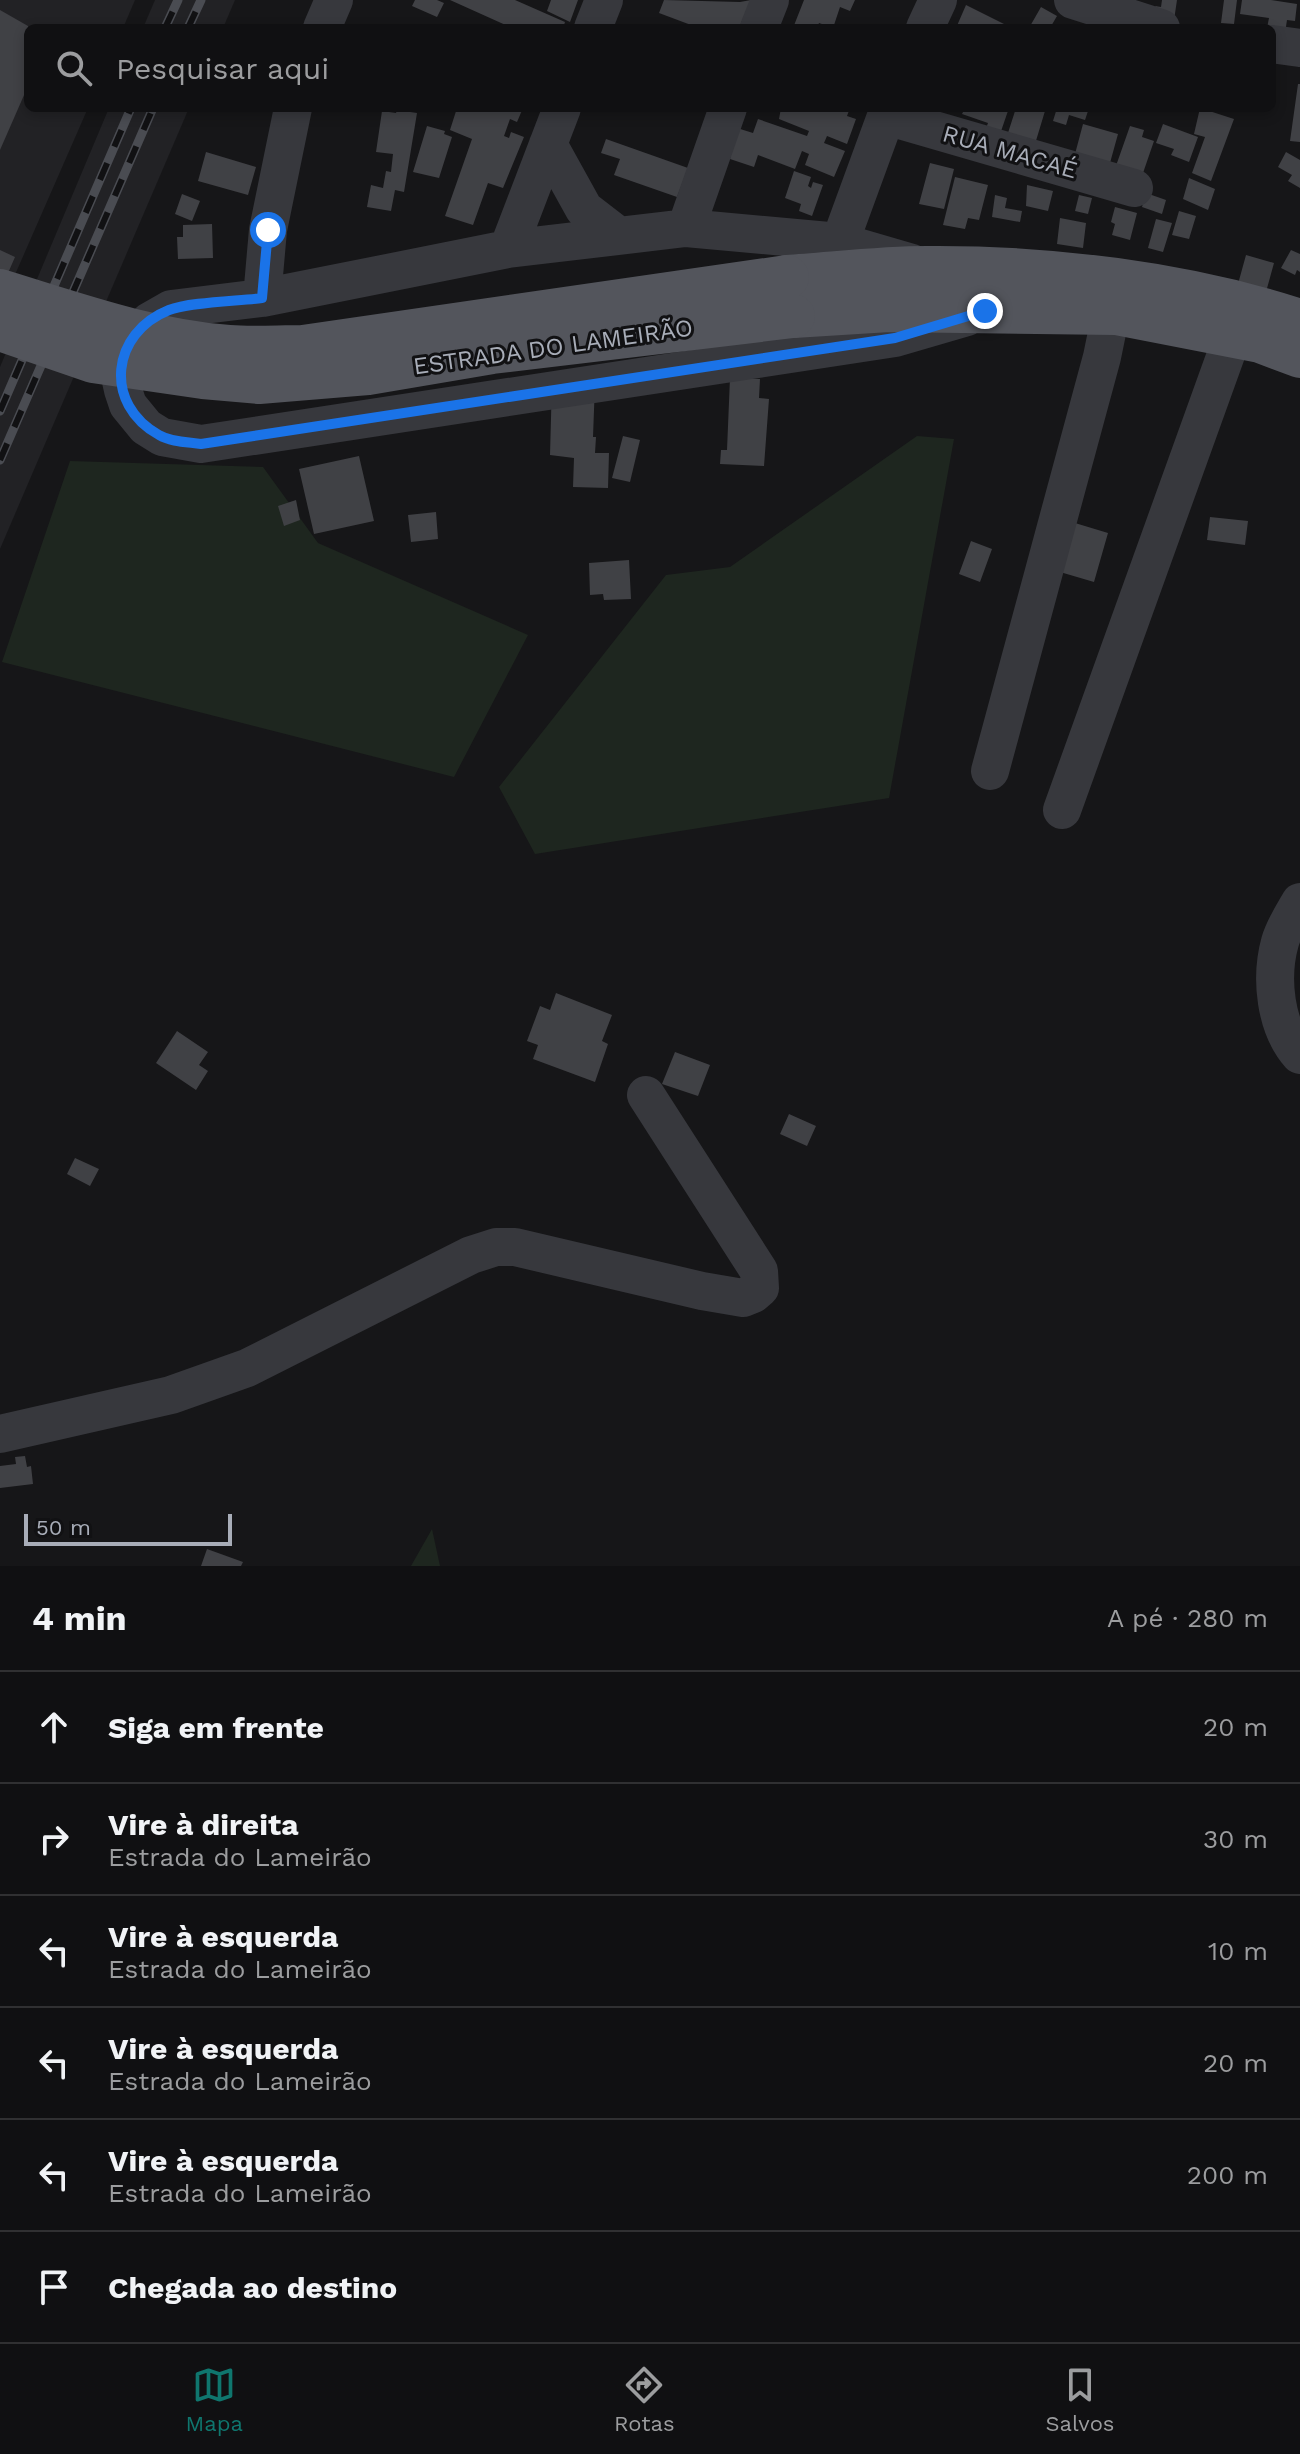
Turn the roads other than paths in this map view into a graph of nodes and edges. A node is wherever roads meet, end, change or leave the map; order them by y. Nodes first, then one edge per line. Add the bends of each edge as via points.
1 (334, 0) edge
2 (604, 0) edge
3 (770, 0) edge
4 (938, 0) edge
5 (1073, 0) edge
6 (324, 24) edge
7 (595, 24) edge
8 (761, 24) edge
9 (927, 24) edge
10 (1148, 24) edge
11 (1276, 45) edge
12 (1300, 48) edge
13 (292, 112) edge
14 (560, 112) edge
15 (727, 112) edge
16 (888, 112) edge
17 (548, 144) junction
18 (1134, 188) dead end
19 (686, 228) junction
20 (619, 236) junction
21 (840, 242) junction
22 (508, 249) junction
23 (926, 268) junction
24 (0, 291) edge
25 (790, 296) junction
26 (262, 298) junction
27 (985, 311) junction
28 (1111, 313) junction
29 (1300, 321) edge
30 (0, 329) edge
31 (1233, 335) junction
32 (1300, 356) edge
33 (990, 771) dead end
34 (1062, 810) dead end
35 (1300, 902) edge
36 (1300, 1055) edge
37 (646, 1095) dead end
38 (0, 1434) edge

1 - 6 street
2 - 7 street
3 - 8 street
4 - 9 street
5 - 10 street
11 - 12 street
13 - 26 street via 268,230
14 - 17 street
15 - 19 street
16 - 18 street, RUA MACAÉ
16 - 21 street
17 - 20 street via 584,209
17 - 22 street
19 - 20 street, ESTRADA DO LAMEIRÃO
19 - 21 street, ESTRADA DO LAMEIRÃO
20 - 22 street, ESTRADA DO LAMEIRÃO
21 - 23 street, ESTRADA DO LAMEIRÃO
22 - 26 street, ESTRADA DO LAMEIRÃO
23 - 25 main road, ESTRADA DO LAMEIRÃO
23 - 29 main road, ESTRADA DO LAMEIRÃO via 1120,282 1209,297
24 - 25 main road, ESTRADA DO LAMEIRÃO, bridge via 116,327 231,347 303,347
25 - 27 main road, ESTRADA DO LAMEIRÃO via 889,310
25 - 30 main road, ESTRADA DO LAMEIRÃO, bridge via 368,373 259,382 93,361
26 - 27 street, ESTRADA DO LAMEIRÃO via 171,309 131,338 119,372 128,405 146,427 162,437 201,444 895,338
27 - 28 main road, ESTRADA DO LAMEIRÃO
28 - 31 main road, ESTRADA DO LAMEIRÃO
28 - 33 street
31 - 32 main road, ESTRADA DO LAMEIRÃO
31 - 34 street
35 - 36 street via 1277,960 1282,1030
37 - 38 street via 759,1271 760,1288 753,1294 743,1298 702,1291 496,1247 247,1368 171,1395

